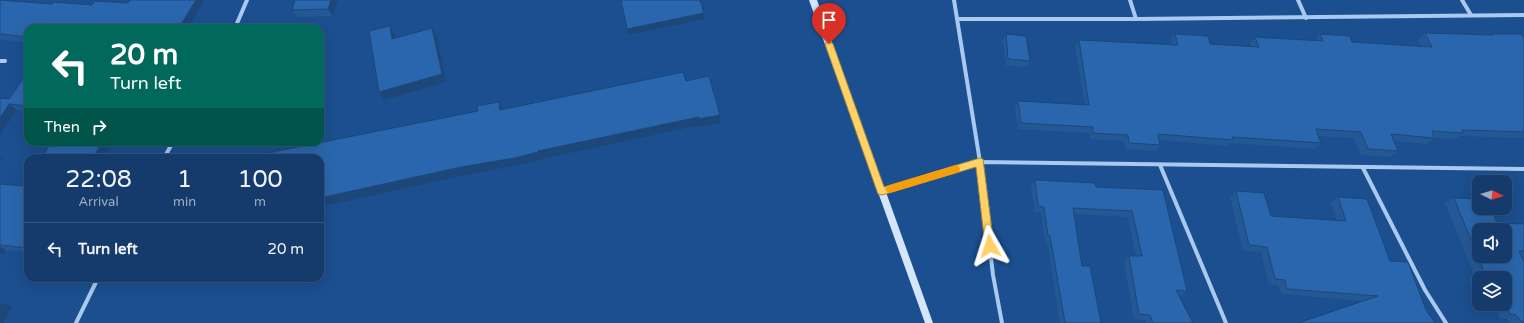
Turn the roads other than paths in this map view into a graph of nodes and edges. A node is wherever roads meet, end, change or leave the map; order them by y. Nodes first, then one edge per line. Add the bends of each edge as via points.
1 (247, 0) edge
2 (813, 0) edge
3 (954, 0) edge
4 (1130, 0) edge
5 (1298, 0) edge
6 (1462, 0) edge
7 (1471, 15) junction
8 (1524, 15) edge
9 (1306, 18) junction
10 (957, 19) junction
11 (1136, 19) junction
12 (236, 24) edge
13 (0, 61) edge
14 (5, 61) dead end
15 (980, 162) junction
16 (1160, 165) junction
17 (1363, 168) junction
18 (1524, 169) edge
19 (882, 191) junction
20 (96, 282) edge
21 (76, 323) edge
22 (929, 323) edge
23 (1002, 323) edge
24 (1226, 323) edge
25 (1446, 323) edge

1 - 12 street
2 - 19 main road
3 - 10 street
4 - 11 street
5 - 9 street
6 - 7 street
7 - 8 street
7 - 9 street
9 - 11 street
10 - 11 street
10 - 15 street
13 - 14 street
15 - 16 street
15 - 19 street
15 - 23 street via 993,275
16 - 17 street
16 - 24 street
17 - 18 street
17 - 25 street via 1425,290
19 - 22 main road
20 - 21 street

